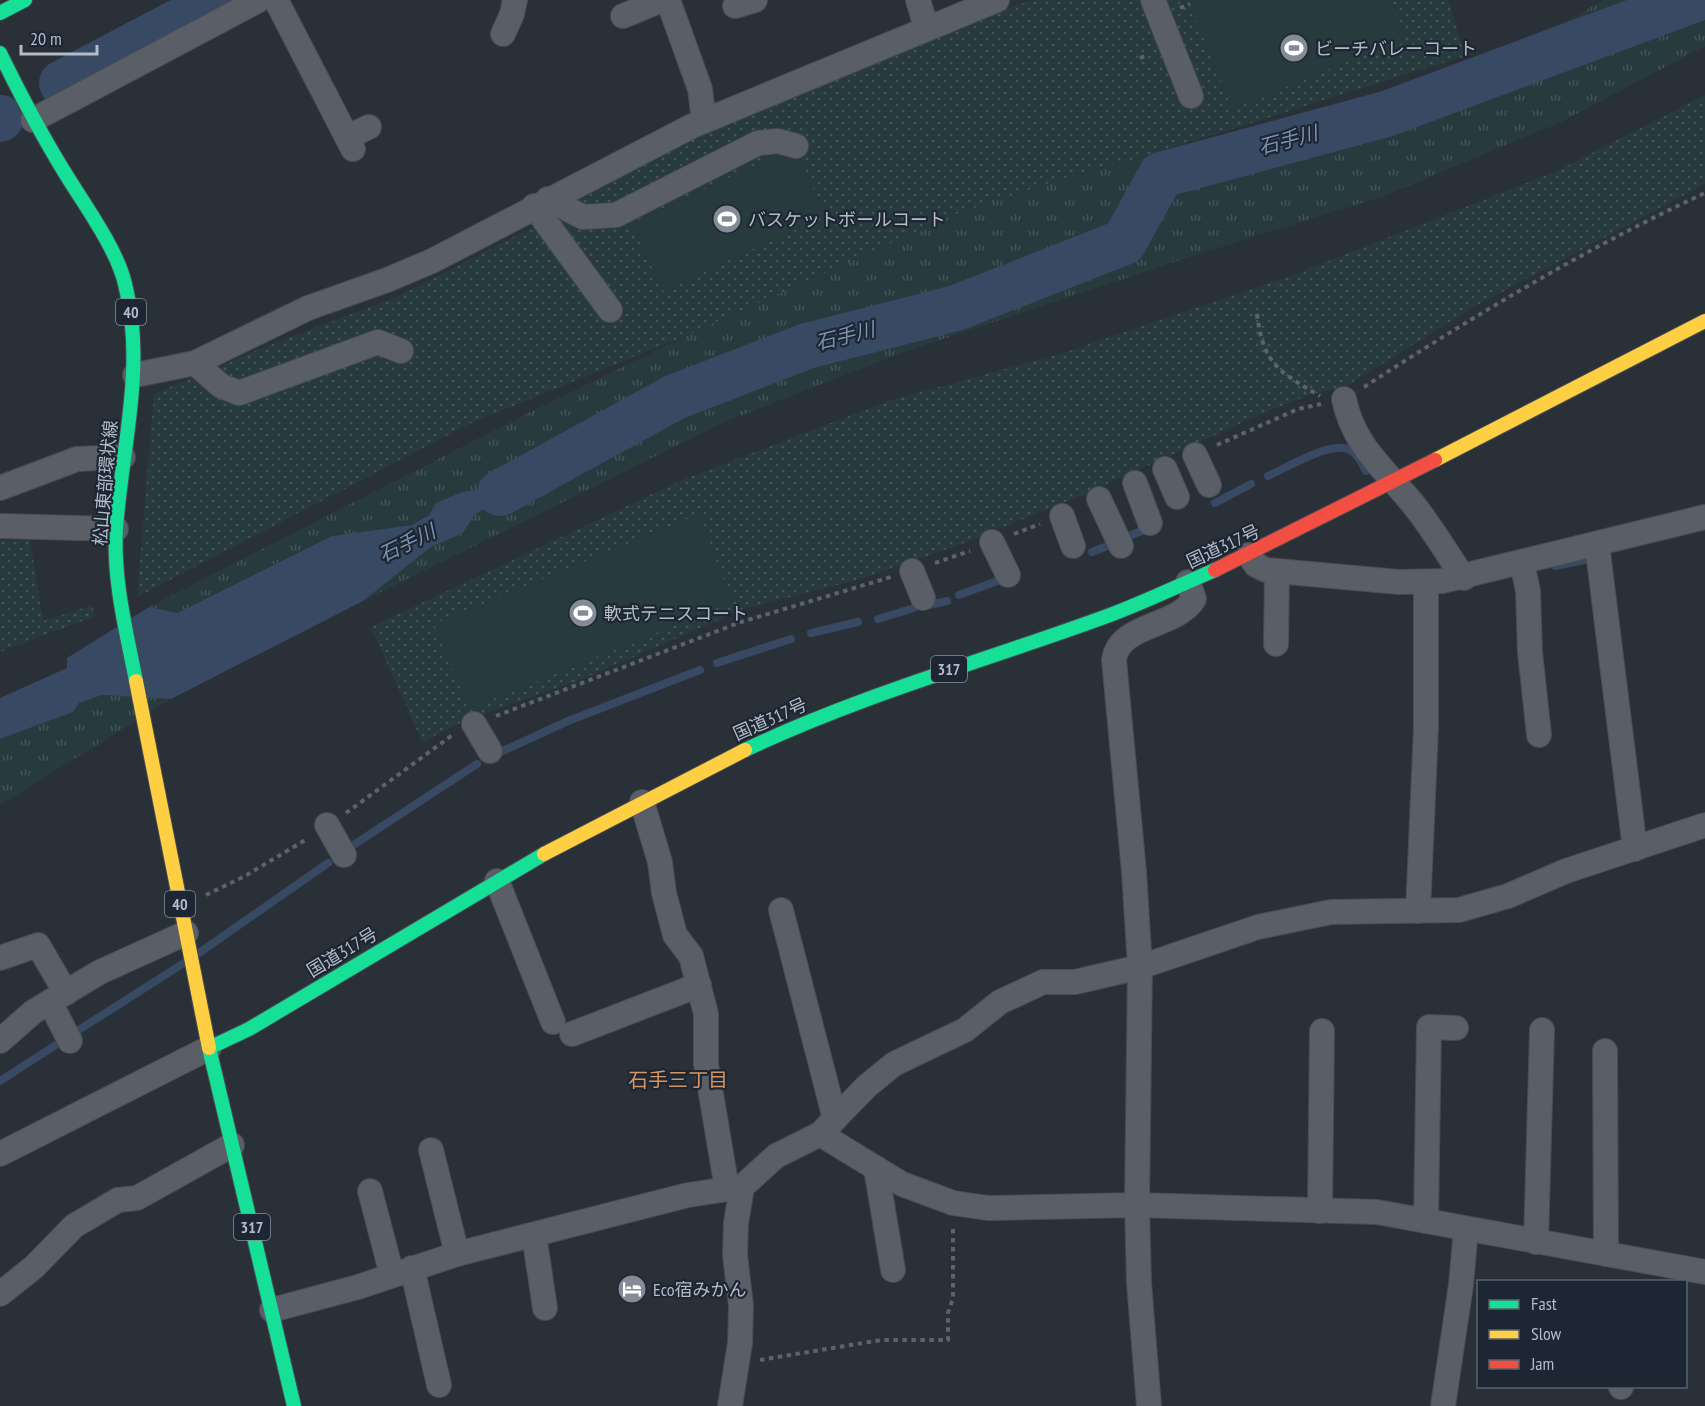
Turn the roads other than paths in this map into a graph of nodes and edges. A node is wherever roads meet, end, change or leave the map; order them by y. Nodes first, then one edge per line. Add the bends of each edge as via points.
1 (24, 0) edge
2 (259, 0) edge
3 (276, 0) edge
4 (515, 0) edge
5 (662, 0) edge
6 (668, 0) edge
7 (918, 0) edge
8 (997, 0) edge
9 (1153, 0) edge
10 (0, 13) edge
11 (623, 16) dead end
12 (926, 27) junction
13 (503, 34) dead end
14 (0, 53) edge
15 (7, 89) edge
16 (1191, 96) dead end
17 (33, 120) junction
18 (704, 121) junction
19 (356, 138) dead end
20 (796, 146) dead end
21 (541, 202) junction
22 (610, 309) dead end
23 (1705, 321) edge
24 (401, 351) dead end
25 (195, 363) junction
26 (135, 375) junction
27 (1344, 399) road end
28 (1194, 455) road end
29 (123, 457) junction
30 (1165, 469) dead end
31 (1392, 482) junction
32 (1135, 483) dead end
33 (1209, 485) dead end
34 (0, 488) edge
35 (1178, 497) dead end
36 (1099, 499) dead end
37 (1062, 516) road end
38 (1705, 517) edge
39 (1150, 523) dead end
40 (0, 526) edge
41 (116, 529) junction
42 (992, 542) road end
43 (1597, 544) junction
44 (1073, 546) dead end
45 (1121, 546) dead end
46 (1249, 555) junction
47 (1522, 563) junction
48 (912, 570) road end
49 (1277, 571) junction
50 (1008, 575) dead end
51 (1464, 578) junction
52 (1188, 582) junction
53 (1426, 582) junction
54 (923, 598) dead end
55 (1276, 644) dead end
56 (474, 724) road end
57 (1539, 735) dead end
58 (490, 751) dead end
59 (642, 802) junction
60 (327, 825) road end
61 (1705, 825) edge
62 (1705, 844) edge
63 (1635, 849) junction
64 (344, 855) dead end
65 (497, 881) junction
66 (781, 910) dead end
67 (1418, 910) junction
68 (186, 933) junction
69 (0, 958) edge
70 (1140, 967) junction
71 (699, 985) junction
72 (58, 997) junction
73 (1456, 1028) dead end
74 (1542, 1030) dead end
75 (1322, 1031) dead end
76 (0, 1041) edge
77 (70, 1041) dead end
78 (209, 1048) junction
79 (1605, 1052) dead end
80 (827, 1126) junction
81 (232, 1145) junction
82 (431, 1150) dead end
83 (0, 1154) edge
84 (876, 1168) junction
85 (734, 1188) junction
86 (370, 1191) dead end
87 (1137, 1205) junction
88 (1320, 1211) junction
89 (1426, 1221) junction
90 (1466, 1229) junction
91 (534, 1235) junction
92 (1536, 1242) junction
93 (457, 1254) junction
94 (1621, 1265) edge
95 (893, 1270) dead end
96 (402, 1272) junction
97 (1705, 1272) edge
98 (0, 1294) edge
99 (545, 1308) dead end
100 (272, 1310) junction
101 (439, 1385) dead end
102 (294, 1406) edge
103 (730, 1406) edge
104 (1149, 1406) edge
105 (1443, 1406) edge

1 - 10 main road
2 - 17 street
3 - 19 street
4 - 13 street
5 - 11 street
6 - 18 street via 700,89
7 - 12 street
8 - 12 street
9 - 16 street
12 - 18 street
14 - 15 main road, 松山東部環状線 / 40
15 - 17 main road, 松山東部環状線 / 40
17 - 26 main road, 松山東部環状線 / 40 via 102,233 125,282 133,325
18 - 21 street
20 - 21 street via 778,141 758,143 616,215 583,217
21 - 22 street
21 - 25 street via 432,261 308,308
23 - 31 main road, 国道317号 / 317
24 - 25 street via 378,342 238,393 220,386
25 - 26 street
26 - 29 main road, 松山東部環状線 / 40
27 - 31 street via 1348,419
28 - 33 street
29 - 34 street via 77,459
29 - 41 main road, 松山東部環状線 / 40
30 - 35 street
31 - 46 main road, 国道317号 / 317
31 - 51 street via 1408,498
32 - 39 street
36 - 45 street
37 - 44 street
38 - 43 street
40 - 41 street
41 - 68 main road, 松山東部環状線 / 40 via 119,602
42 - 50 street
43 - 47 street
43 - 63 street
46 - 49 street via 1256,565
46 - 52 main road, 国道317号 / 317
47 - 51 street
47 - 57 street via 1528,591
48 - 54 street
49 - 53 street
49 - 55 street
51 - 53 street
52 - 59 main road, 国道317号 / 317 via 1111,615 800,724
52 - 70 street via 1194,599 1188,610 1126,638 1115,654
53 - 67 street via 1426,728
56 - 58 street
59 - 65 main road, 国道317号 / 317
59 - 71 street via 660,861 675,935 691,956
60 - 64 street
61 - 62 street
61 - 63 street
63 - 67 street via 1459,910
65 - 71 street via 562,1028
65 - 78 main road, 国道317号 / 317 via 249,1029
66 - 80 street
67 - 70 street via 1331,912 1279,922
68 - 72 street via 100,972
68 - 78 main road, 松山東部環状線 / 40
69 - 72 street via 38,945
70 - 80 street via 1075,982 1043,982 1000,1002 965,1030 894,1064
70 - 87 street
71 - 85 street via 706,1014 706,1064
72 - 76 street via 33,1012
72 - 77 street
73 - 89 street via 1429,1027 1439,1084
74 - 92 street
75 - 88 street
78 - 81 main road, 317
78 - 83 street
79 - 94 street via 1616,1082
80 - 84 street
80 - 85 street via 776,1156
81 - 98 street via 137,1198 118,1200 74,1226 34,1267
81 - 100 main road, 317
82 - 93 street
84 - 87 street via 902,1184 953,1203 988,1208
84 - 95 street
85 - 91 street via 688,1195
85 - 103 street via 741,1306 740,1343
86 - 96 street
87 - 88 street
87 - 104 street
88 - 89 street via 1377,1212
89 - 90 street
90 - 92 street
90 - 105 street
91 - 93 street
91 - 99 street
92 - 94 street
93 - 96 street
94 - 97 street
96 - 100 street
96 - 101 street
100 - 102 main road, 317

